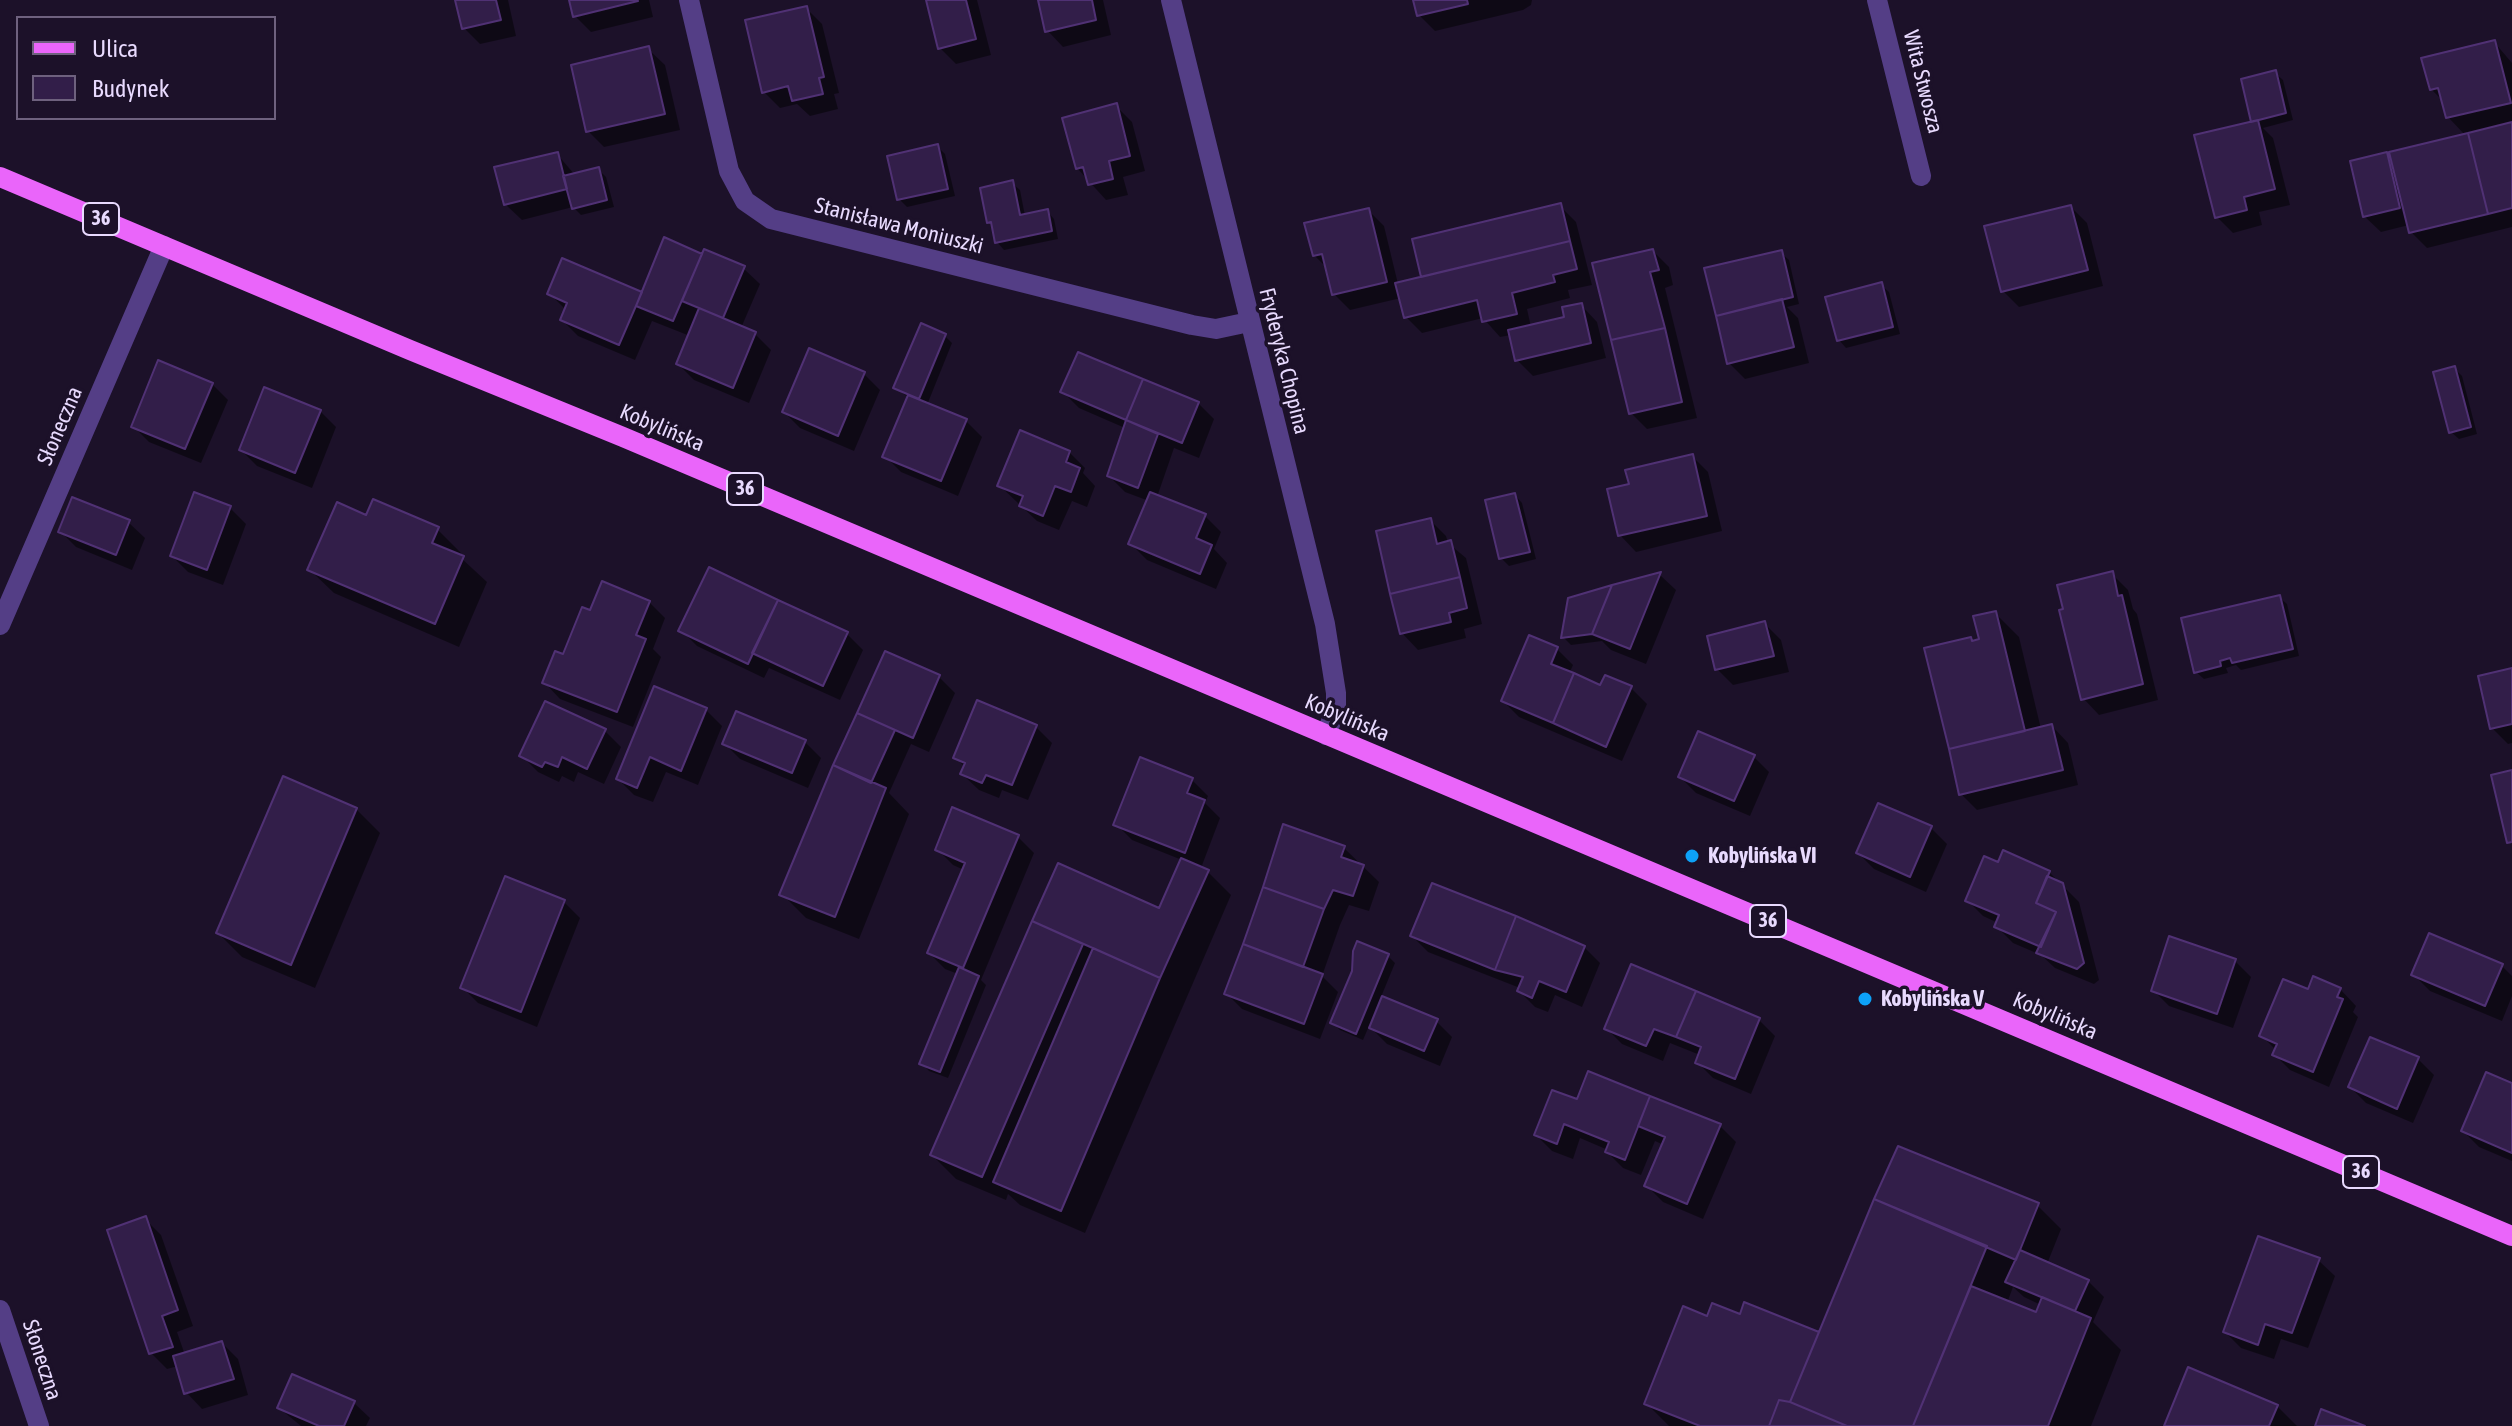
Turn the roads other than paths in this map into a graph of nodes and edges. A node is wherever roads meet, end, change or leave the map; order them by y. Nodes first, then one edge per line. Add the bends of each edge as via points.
1 (689, 0) edge
2 (1171, 0) edge
3 (1877, 0) edge
4 (1921, 176) dead end
5 (0, 177) edge
6 (164, 246) junction
7 (1249, 322) junction
8 (0, 625) edge
9 (1326, 735) junction
10 (2512, 1236) edge
11 (0, 1310) edge
12 (39, 1426) edge

1 - 7 street, Stanisława Moniuszki via 729,171 745,201 771,219 1192,325 1216,329
2 - 7 street, Fryderyka Chopina
3 - 4 street, Wita Stwosza
5 - 6 main road, 36
6 - 8 street, Słoneczna
6 - 9 main road, Kobylińska / 36
7 - 9 street, Fryderyka Chopina via 1335,674 1336,708
9 - 10 main road, Kobylińska / 36
11 - 12 street, Słoneczna

